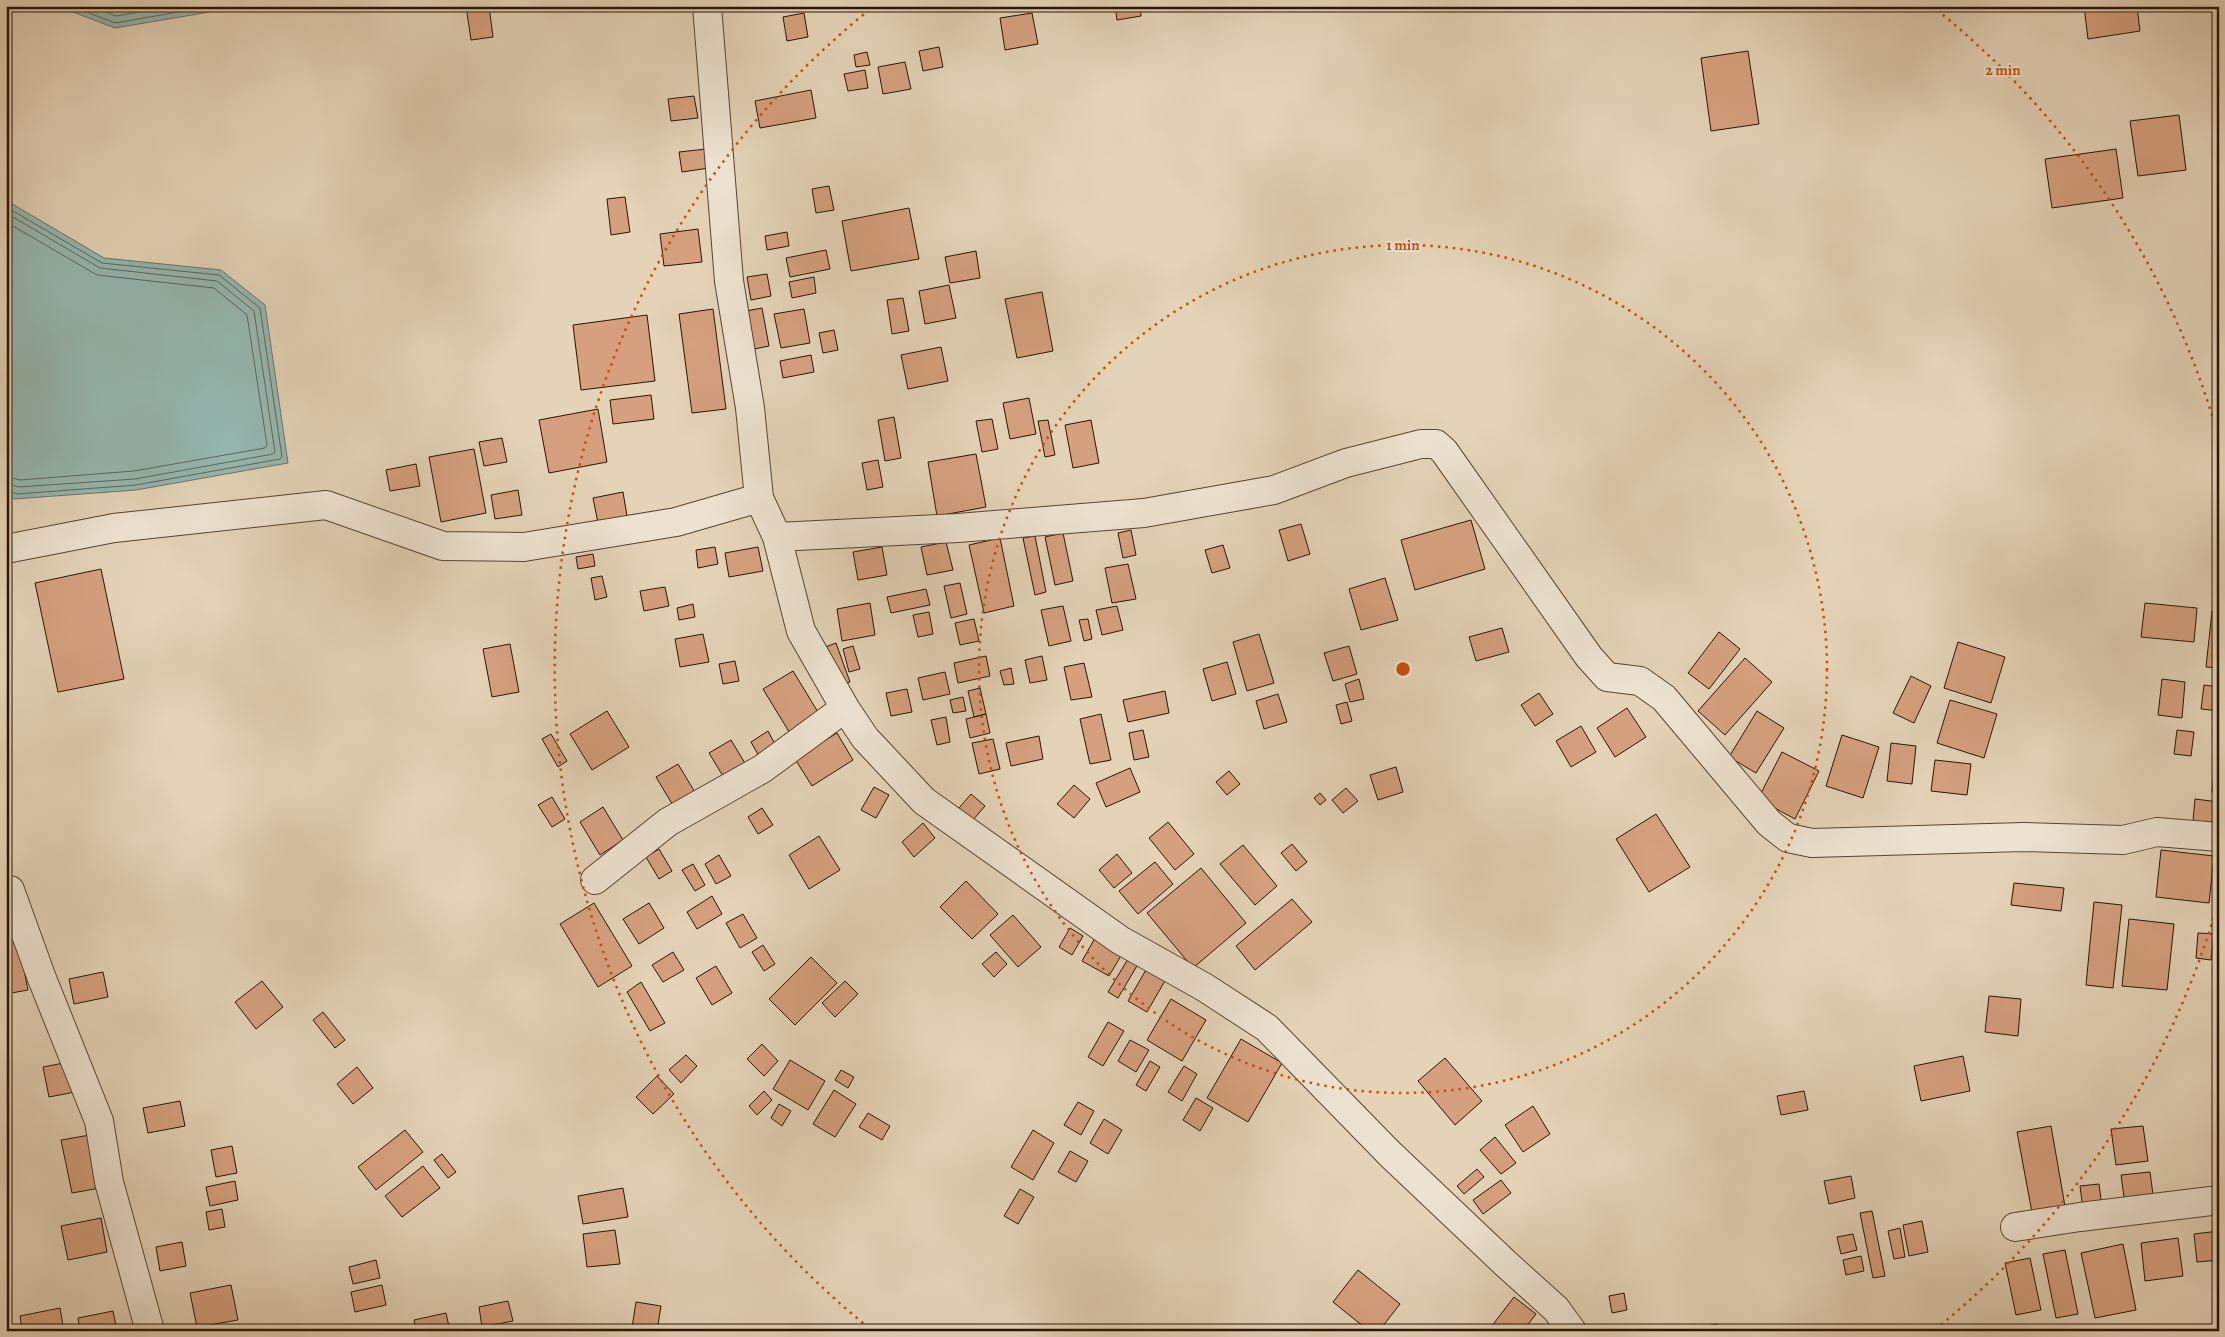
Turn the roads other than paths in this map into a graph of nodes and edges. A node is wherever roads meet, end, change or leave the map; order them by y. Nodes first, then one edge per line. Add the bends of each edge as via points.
1 (707, 6) edge
2 (759, 498) junction
3 (777, 537) junction
4 (6, 549) edge
5 (845, 708) junction
6 (2219, 838) edge
7 (594, 880) dead end
8 (6, 892) edge
9 (2219, 1200) edge
10 (2015, 1228) dead end
11 (150, 1331) edge
12 (1572, 1331) edge

1 - 2 street via 729,281 750,408
2 - 3 street
2 - 4 street via 676,522 524,548 443,546 326,505 114,528
3 - 5 street via 801,631
3 - 6 street via 958,528 1144,513 1274,490 1346,463 1421,444 1436,444 1589,657 1607,677 1640,681 1664,698 1769,823 1788,838 1812,843 2024,837 2123,840 2157,832
5 - 7 street via 762,769 668,822
5 - 12 street via 865,738 924,801 1120,940 1204,987 1267,1028 1390,1154 1556,1309
8 - 11 street via 10,890 99,1121 109,1182
9 - 10 street

